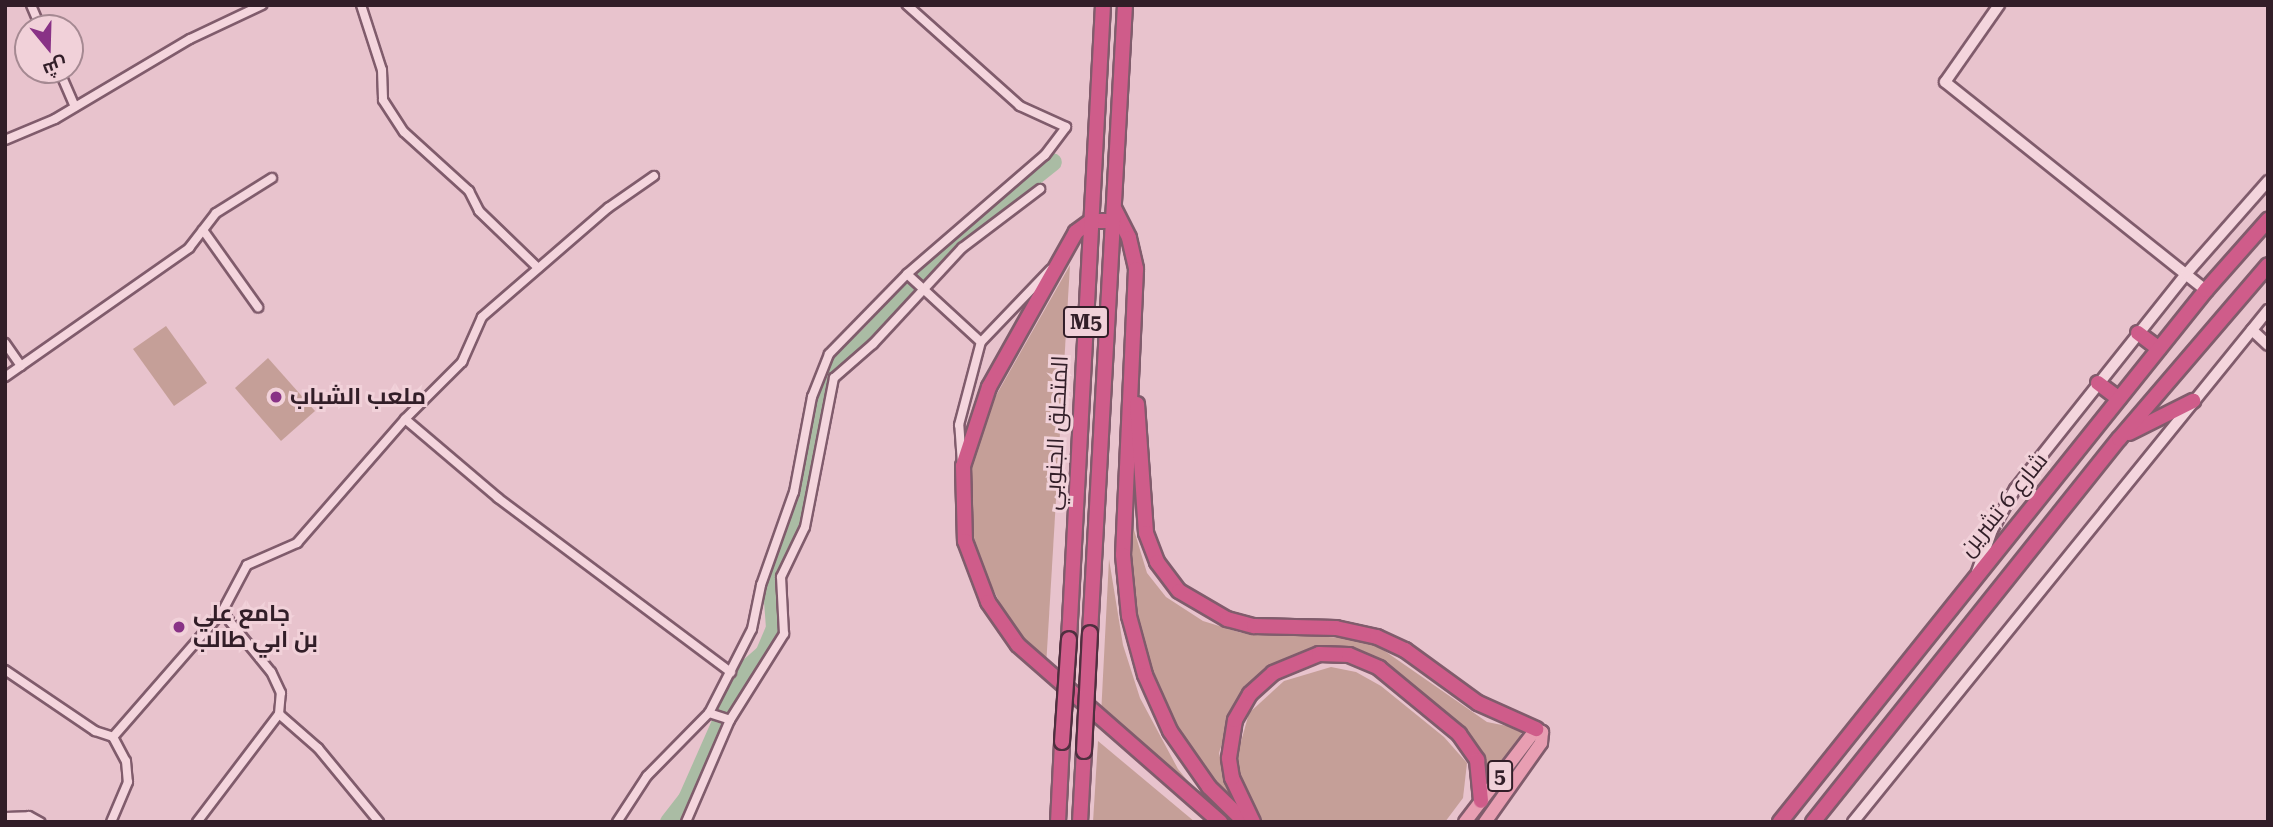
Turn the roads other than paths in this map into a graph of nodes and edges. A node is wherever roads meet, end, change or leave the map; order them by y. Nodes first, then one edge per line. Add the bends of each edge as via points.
1 (262, 5) edge
2 (361, 5) edge
3 (907, 5) edge
4 (1103, 5) edge
5 (1125, 5) edge
6 (1999, 5) edge
7 (65, 84) edge
8 (75, 107) junction
9 (5, 141) edge
10 (654, 176) dead end
11 (272, 178) dead end
12 (2268, 181) edge
13 (1040, 189) dead end
14 (1114, 216) junction
15 (1091, 220) junction
16 (2268, 220) edge
17 (203, 230) junction
18 (1058, 265) junction
19 (2268, 265) edge
20 (538, 268) junction
21 (907, 274) junction
22 (2186, 274) junction
23 (925, 289) junction
24 (2206, 290) junction
25 (258, 307) dead end
26 (2268, 310) edge
27 (2252, 330) junction
28 (2138, 333) junction
29 (981, 342) junction
30 (5, 343) edge
31 (2268, 345) edge
32 (2159, 349) junction
33 (21, 366) junction
34 (5, 377) edge
35 (1132, 377) junction
36 (2098, 383) junction
37 (2119, 398) junction
38 (2193, 401) junction
39 (405, 419) junction
40 (2119, 439) junction
41 (963, 466) junction
42 (1977, 575) junction
43 (222, 612) junction
44 (5, 670) edge
45 (731, 672) junction
46 (279, 713) junction
47 (709, 713) junction
48 (730, 720) junction
49 (1536, 729) junction
50 (113, 737) junction
51 (1481, 801) junction
52 (5, 817) edge
53 (40, 822) edge
54 (111, 822) edge
55 (197, 822) edge
56 (379, 822) edge
57 (617, 822) edge
58 (686, 822) edge
59 (1058, 822) edge
60 (1080, 822) edge
61 (1220, 822) edge
62 (1245, 822) edge
63 (1253, 822) edge
64 (1465, 822) edge
65 (1485, 822) edge
66 (1780, 822) edge
67 (1813, 822) edge
68 (1853, 822) edge

1 - 8 street via 190,39
2 - 20 street via 382,69 383,100 404,132 469,191 479,211
3 - 21 street via 1020,106 1066,127 1045,155
4 - 15 highway, المتحلق الجنوبي / M5
5 - 14 highway, المتحلق الجنوبي / M5
6 - 22 street via 1945,82
7 - 8 street
8 - 9 street
10 - 20 street via 608,208
11 - 17 street via 216,213
12 - 22 street
13 - 23 street via 962,248
14 - 15 highway
14 - 35 highway via 1129,238 1136,269
14 - 60 highway, المتحلق الجنوبي / M5, bridge
15 - 18 highway via 1076,232
15 - 59 highway, المتحلق الجنوبي / M5, bridge
16 - 24 highway, شارع 6 تشرين
17 - 25 street
17 - 33 street via 189,248
18 - 29 street
18 - 41 highway via 989,387
19 - 40 highway
20 - 39 street via 482,317 462,362
21 - 23 street
21 - 45 street via 852,327 818,373 793,492 761,585 752,629
22 - 24 street
22 - 28 street
23 - 29 street
23 - 48 street via 834,378 805,527 781,577 784,634
24 - 32 highway, شارع 6 تشرين
26 - 27 street
27 - 31 street
27 - 38 street
28 - 32 highway
28 - 36 street
29 - 41 street via 959,425
30 - 33 street
32 - 37 highway, شارع 6 تشرين
33 - 34 street
35 - 49 highway via 1146,533 1157,562 1178,591 1227,619 1254,626 1336,628 1377,637 1405,650 1478,703
35 - 62 highway via 1123,555 1136,646 1156,704 1181,751
36 - 37 highway
36 - 42 street via 2011,496 1992,530
37 - 42 highway, شارع 6 تشرين
38 - 40 highway
38 - 68 street
39 - 43 street via 297,543 247,565
39 - 45 street via 498,498
40 - 67 highway
41 - 61 highway via 965,541 978,583 1002,625 1031,657
42 - 66 highway, شارع 6 تشرين
43 - 46 street via 271,672 281,692
43 - 50 street
44 - 50 street via 95,731
45 - 47 street
46 - 55 street
46 - 56 street via 318,748
47 - 48 street
47 - 57 street via 647,776
48 - 58 street
49 - 51 main road, 5
49 - 65 main road, 5 via 1544,739
50 - 54 street via 126,761 128,782
51 - 63 highway via 1477,760 1460,734 1379,668 1359,658 1328,653 1301,659 1273,673 1250,694 1235,720 1229,749 1231,778
51 - 64 main road, 5
52 - 53 street via 29,816

